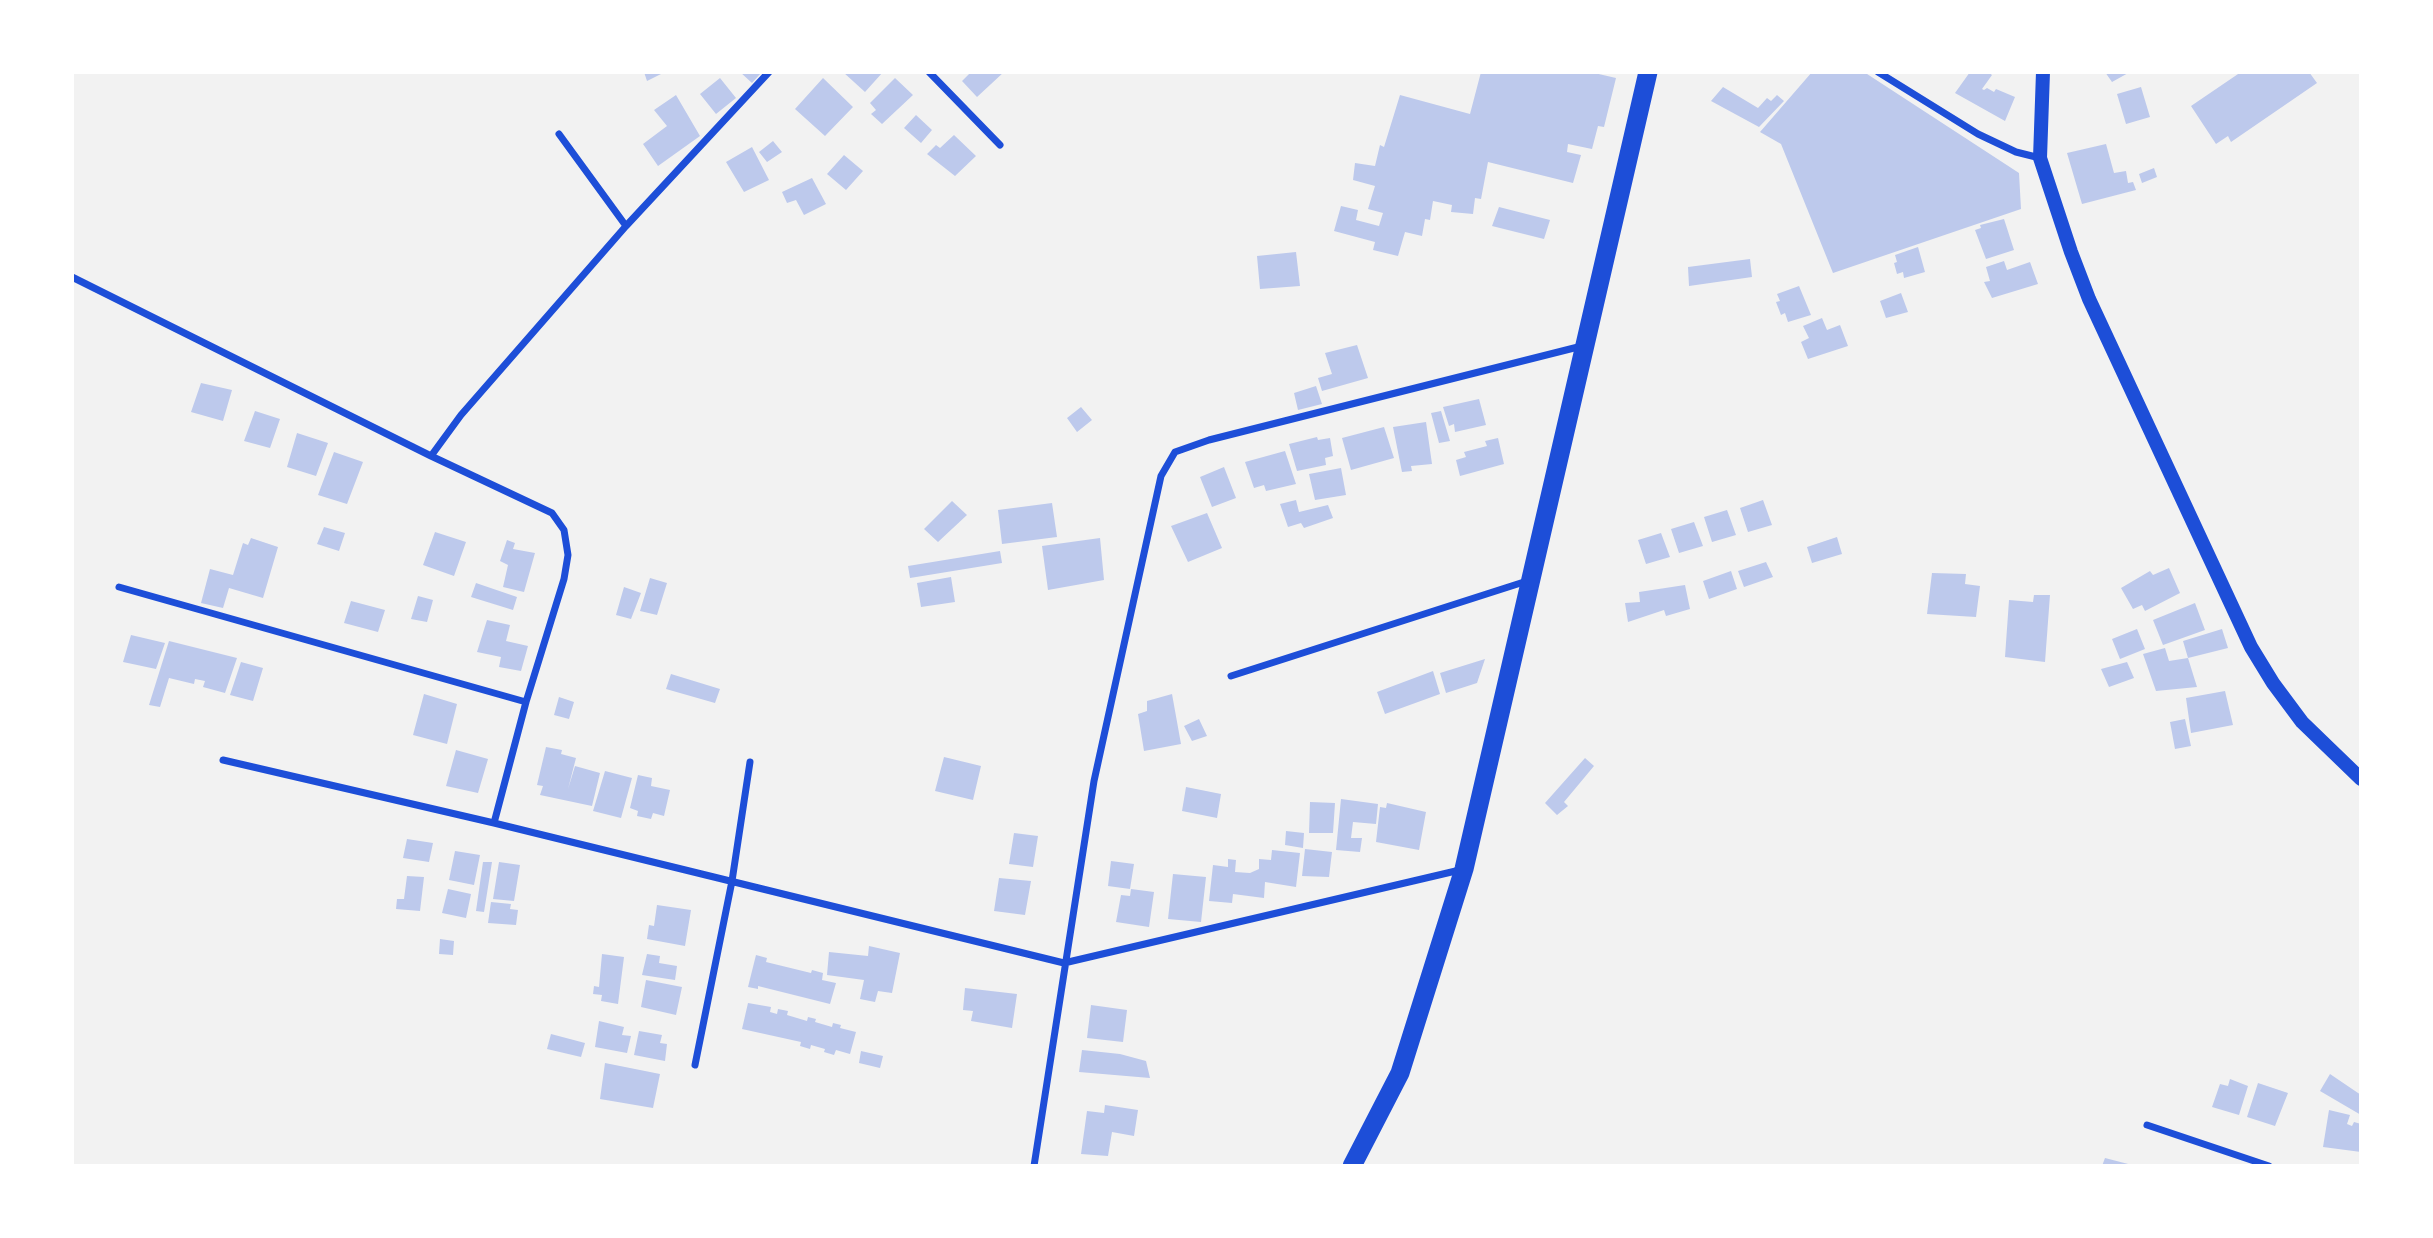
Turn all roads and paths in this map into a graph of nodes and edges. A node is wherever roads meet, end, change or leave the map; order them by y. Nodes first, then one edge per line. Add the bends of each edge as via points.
1 (769, 72) edge
2 (929, 72) edge
3 (1648, 72) edge
4 (1878, 72) edge
5 (2043, 72) edge
6 (559, 134) dead end
7 (999, 145) dead end
8 (2040, 158) junction
9 (625, 226) junction
10 (72, 277) edge
11 (1586, 345) junction
12 (431, 456) junction
13 (1531, 580) junction
14 (119, 587) dead end
15 (1231, 676) dead end
16 (526, 702) junction
17 (223, 760) dead end
18 (750, 762) dead end
19 (2361, 779) edge
20 (494, 823) junction
21 (1464, 869) junction
22 (733, 881) junction
23 (1065, 963) junction
24 (695, 1065) dead end
25 (2147, 1125) dead end
26 (1034, 1166) edge
27 (1352, 1166) edge
28 (2269, 1166) edge

1 - 9 street
2 - 7 street
3 - 11 highway
4 - 8 street via 1978,134
5 - 8 main road
6 - 9 street
8 - 19 main road via 2089,299 2251,647 2302,722
9 - 12 street via 461,415
10 - 12 street
11 - 13 highway
11 - 23 street via 1222,436 1175,452 1161,476 1094,781
12 - 16 street via 552,513 564,530 568,555 564,579
13 - 15 street
13 - 21 highway
14 - 16 street
16 - 20 street
17 - 20 street
18 - 22 street
20 - 22 street
21 - 23 street
21 - 27 highway via 1400,1073
22 - 23 street
22 - 24 street
23 - 26 street
25 - 28 street

